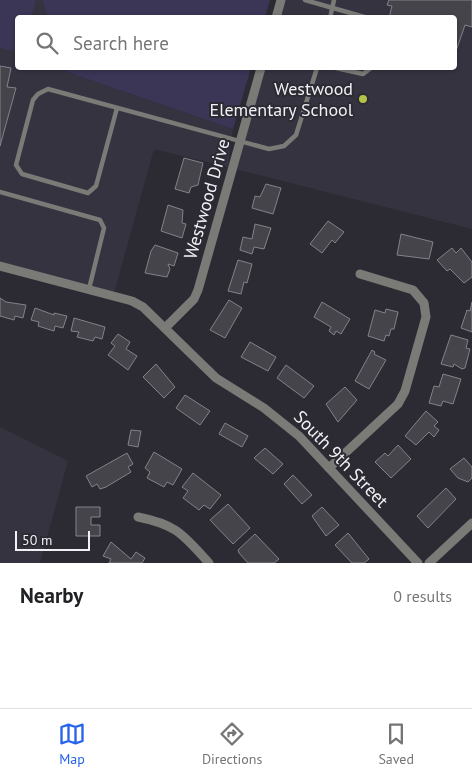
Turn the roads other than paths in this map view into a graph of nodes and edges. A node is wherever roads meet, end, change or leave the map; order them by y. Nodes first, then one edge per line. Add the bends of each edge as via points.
1 (281, 0) edge
2 (305, 0) edge
3 (334, 0) edge
4 (332, 7) junction
5 (277, 15) edge
6 (331, 15) edge
7 (358, 15) edge
8 (260, 70) edge
9 (316, 70) edge
10 (345, 70) edge
11 (368, 70) edge
12 (117, 108) junction
13 (240, 142) junction
14 (0, 192) edge
15 (0, 266) edge
16 (360, 274) dead end
17 (88, 290) junction
18 (165, 328) junction
19 (329, 468) junction
20 (138, 517) dead end
21 (472, 523) edge
22 (209, 563) edge
23 (418, 563) edge
24 (429, 563) edge

1 - 5 street
2 - 4 lane
3 - 4 lane
4 - 6 lane
4 - 7 lane
8 - 13 street, Westwood Drive
9 - 13 lane via 296,135 284,146 269,149
10 - 11 lane via 363,74
12 - 12 lane via 48,89 38,94 33,100 16,165 22,174 88,193 96,186
12 - 13 lane
13 - 18 street, Westwood Drive via 198,290 194,299
14 - 17 lane via 100,220 104,228
15 - 17 street, South 9th Street
16 - 19 street via 413,290 424,303 426,317 405,391 398,404
17 - 18 street, South 9th Street via 132,301
18 - 19 street, South 9th Street via 216,378 282,420
19 - 23 street, South 9th Street
20 - 22 street via 159,521 179,531
21 - 24 street

